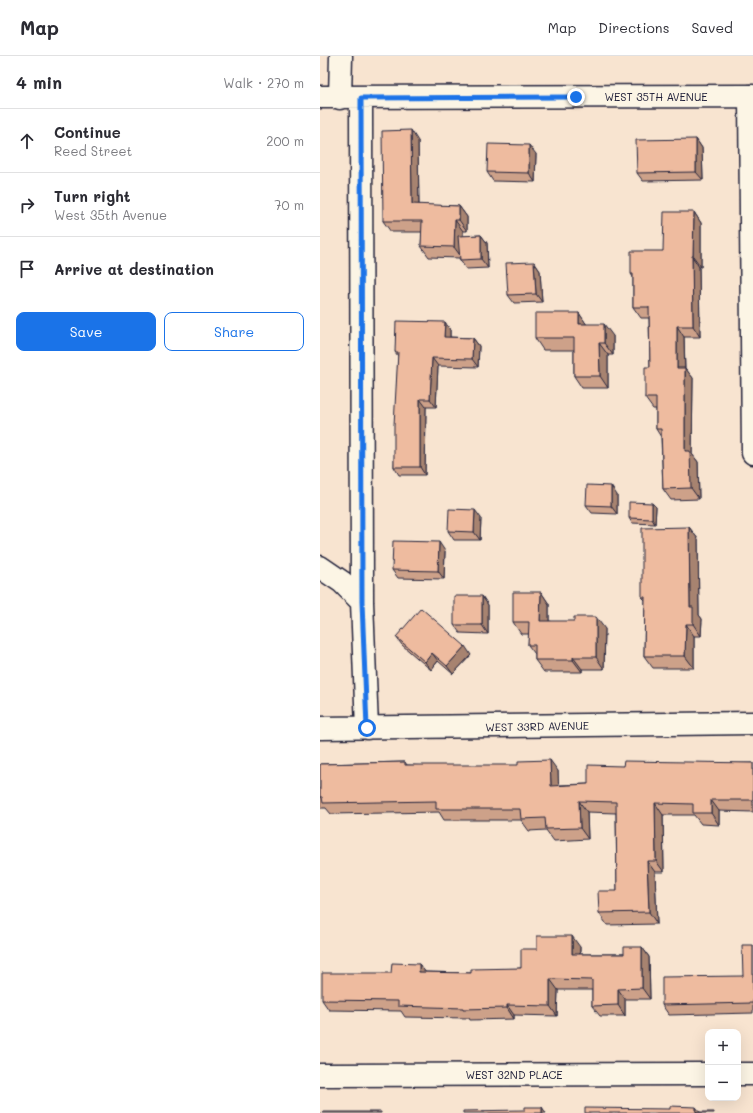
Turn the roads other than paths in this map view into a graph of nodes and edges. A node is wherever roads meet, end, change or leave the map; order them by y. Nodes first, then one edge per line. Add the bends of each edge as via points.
1 (340, 56) edge
2 (751, 96) edge
3 (340, 98) edge
4 (753, 453) edge
5 (320, 567) edge
6 (362, 602) junction
7 (753, 723) edge
8 (320, 728) edge
9 (367, 728) junction
10 (705, 1074) edge
11 (741, 1074) edge
12 (753, 1074) edge
13 (320, 1075) edge

1 - 3 street
2 - 3 street, WEST 35TH AVENUE
2 - 4 street
3 - 6 street
5 - 6 street via 342,582
6 - 9 street
7 - 9 street, WEST 33RD AVENUE
8 - 9 street, WEST 33RD AVENUE
10 - 13 street, WEST 32ND PLACE
11 - 12 street

